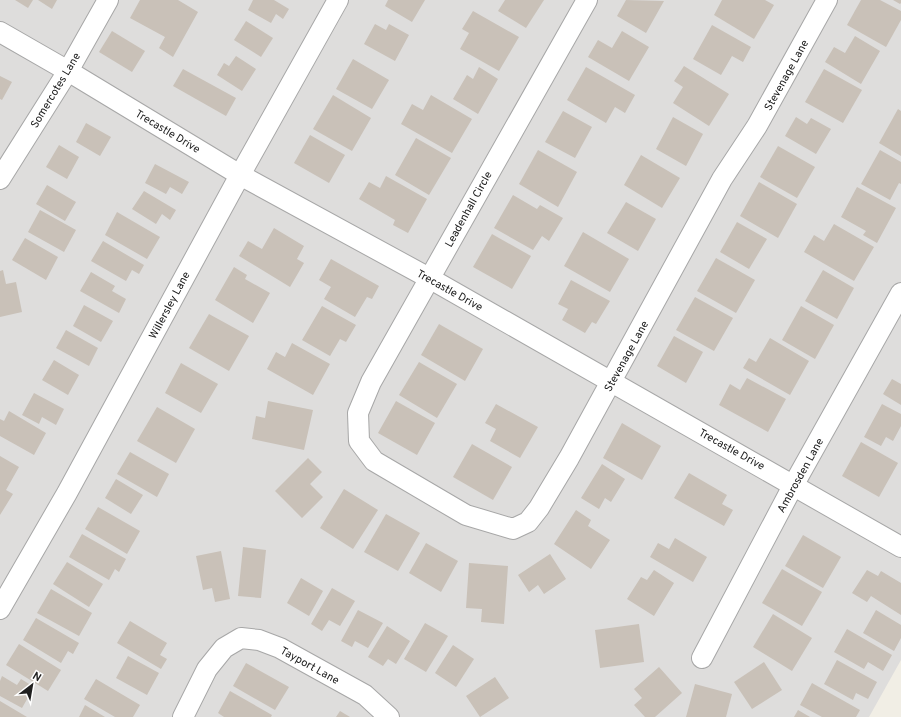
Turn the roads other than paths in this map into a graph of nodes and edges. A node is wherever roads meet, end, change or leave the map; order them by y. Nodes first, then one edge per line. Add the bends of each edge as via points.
1 (108, 0) edge
2 (338, 0) edge
3 (587, 0) edge
4 (827, 0) edge
5 (0, 32) edge
6 (68, 71) junction
7 (240, 175) junction
8 (0, 179) edge
9 (430, 278) junction
10 (901, 293) edge
11 (612, 381) junction
12 (358, 422) joint
13 (794, 484) junction
14 (901, 547) edge
15 (0, 609) edge
16 (702, 658) dead end
17 (183, 717) edge
18 (389, 717) edge

1 - 6 street, Somercotes Lane
2 - 7 street, Willersley Lane
3 - 9 street, Leadenhall Circle
4 - 11 street, Stevenage Lane via 757,126 722,179
5 - 6 street, Trecastle Drive
6 - 7 street, Trecastle Drive
6 - 8 street, Somercotes Lane
7 - 9 street, Trecastle Drive
7 - 15 street, Willersley Lane via 67,493
9 - 11 street, Trecastle Drive
9 - 12 street, Leadenhall Circle via 371,382 358,413
10 - 13 street, Ambrosden Lane
11 - 12 street, Stevenage Lane via 539,508 528,522 513,529 466,515 374,461 359,441
11 - 13 street, Trecastle Drive
13 - 14 street, Trecastle Drive
13 - 16 street, Ambrosden Lane
17 - 18 street, Tayport Lane via 207,669 224,648 241,638 259,640 280,648 365,696

